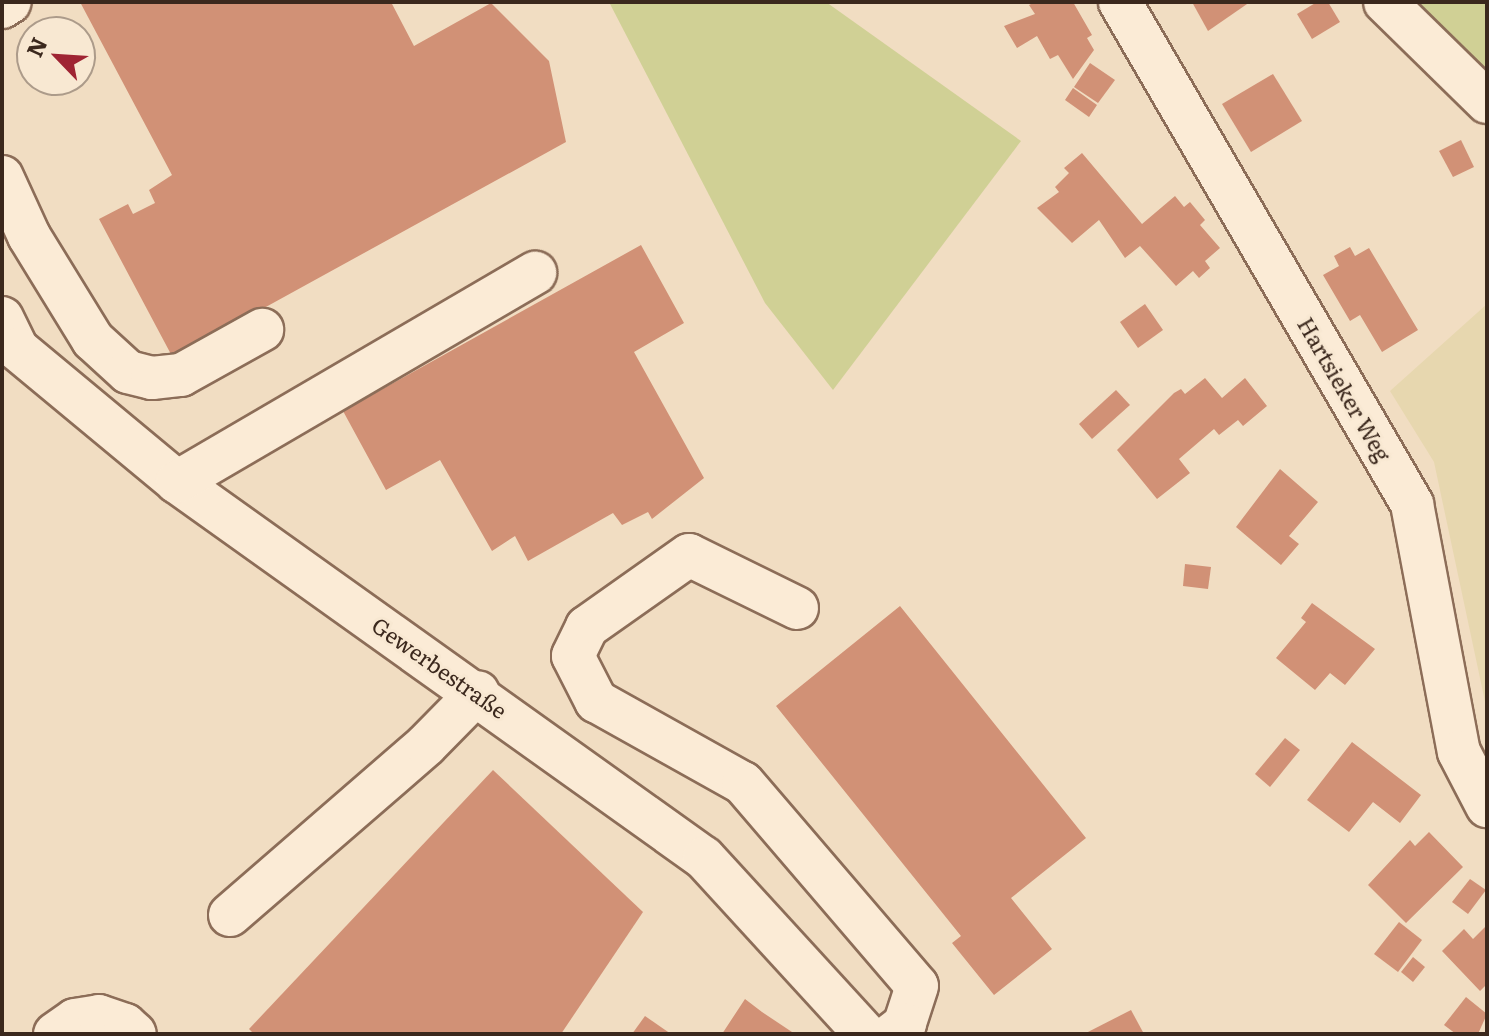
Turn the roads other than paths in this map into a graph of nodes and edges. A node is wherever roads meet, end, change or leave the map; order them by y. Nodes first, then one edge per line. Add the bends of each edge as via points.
1 (10, 2) edge
2 (1120, 2) edge
3 (1385, 2) edge
4 (2, 7) edge
5 (1487, 102) edge
6 (2, 177) edge
7 (535, 273) dead end
8 (2, 318) edge
9 (262, 330) dead end
10 (177, 482) junction
11 (797, 608) dead end
12 (478, 692) junction
13 (1487, 806) edge
14 (230, 915) dead end
15 (55, 1034) edge
16 (135, 1034) edge
17 (865, 1034) edge
18 (892, 1034) edge

1 - 4 street
2 - 13 street, Hartsieker Weg via 1412,504 1459,752
3 - 5 street
6 - 9 street via 29,236 93,340 128,372 152,378 181,375
7 - 10 street
8 - 10 street, Gewerbestraße via 17,349
10 - 12 street, Gewerbestraße
11 - 18 street via 689,555 587,627 573,656 596,701 743,783 917,986 905,1024
12 - 14 street via 426,745
12 - 17 street, Gewerbestraße via 704,858
15 - 16 street via 75,1020 99,1016

